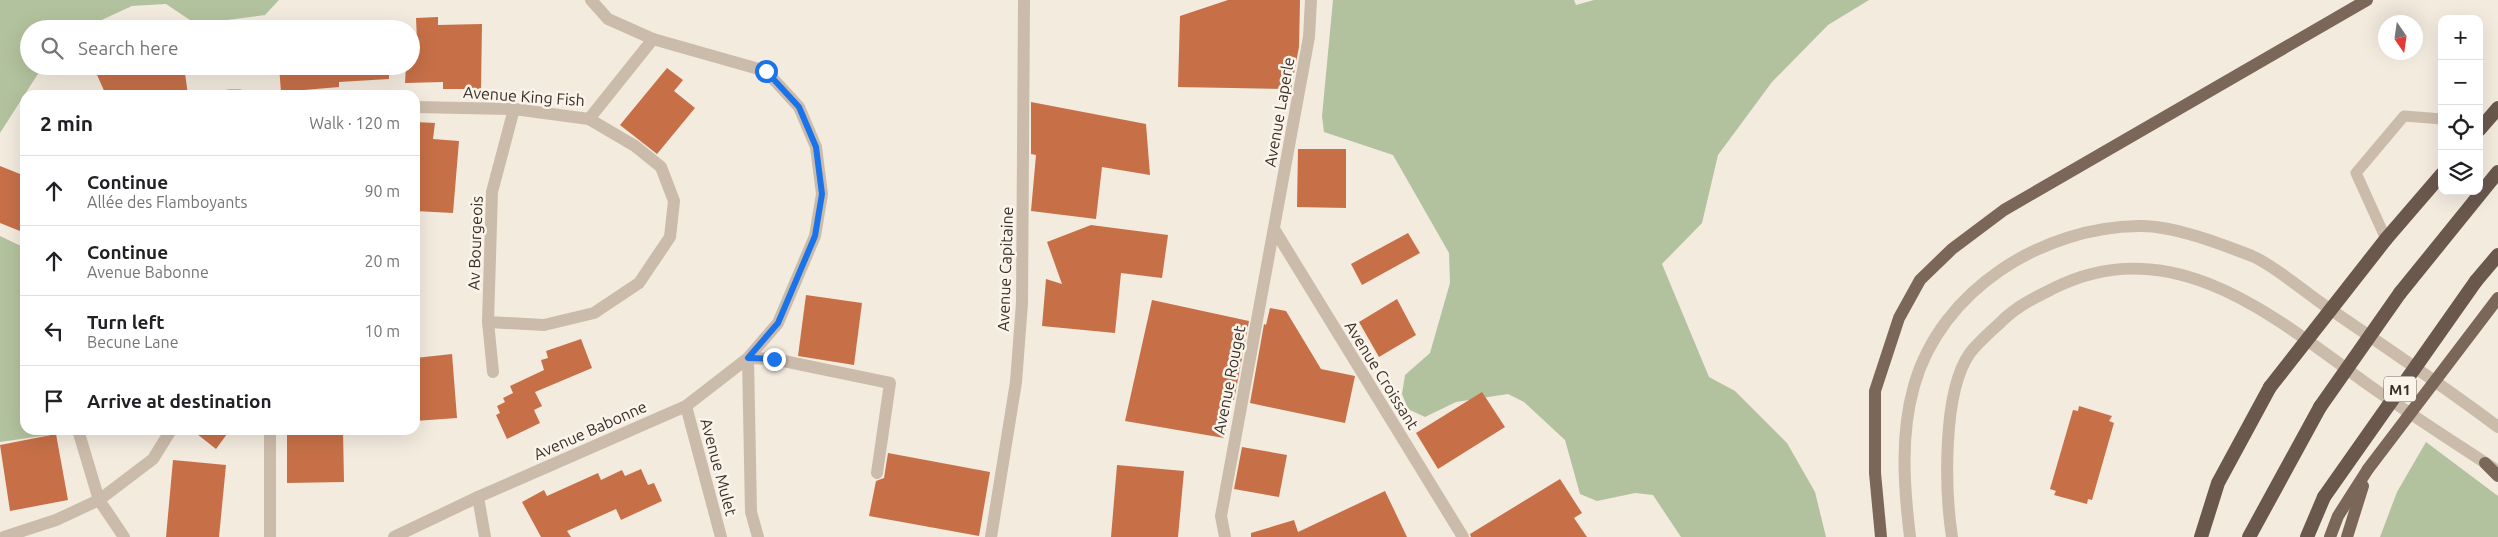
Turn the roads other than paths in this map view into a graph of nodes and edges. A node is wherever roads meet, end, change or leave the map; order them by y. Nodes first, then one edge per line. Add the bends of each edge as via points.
1 (590, 0) edge
2 (1024, 0) edge
3 (1311, 0) edge
4 (2367, 0) edge
5 (653, 39) junction
6 (420, 107) edge
7 (2498, 108) edge
8 (514, 109) junction
9 (589, 119) junction
10 (2438, 119) edge
11 (2483, 124) edge
12 (2498, 172) edge
13 (2438, 179) edge
14 (1274, 229) junction
15 (2386, 239) junction
16 (2498, 255) edge
17 (2498, 298) edge
18 (488, 322) junction
19 (748, 358) junction
20 (493, 372) dead end
21 (686, 406) junction
22 (2498, 427) edge
23 (80, 435) edge
24 (168, 435) edge
25 (270, 435) edge
26 (2484, 463) junction
27 (2368, 469) junction
28 (2498, 472) edge
29 (877, 473) dead end
30 (2498, 476) edge
31 (478, 497) junction
32 (99, 500) junction
33 (4, 537) edge
34 (124, 537) edge
35 (270, 537) edge
36 (394, 537) edge
37 (485, 537) edge
38 (721, 537) edge
39 (758, 537) edge
40 (991, 537) edge
41 (1225, 537) edge
42 (1463, 537) edge
43 (1881, 537) edge
44 (1910, 537) edge
45 (1952, 537) edge
46 (2201, 537) edge
47 (2249, 537) edge
48 (2307, 537) edge
49 (2330, 537) edge
50 (2347, 537) edge

1 - 5 street, Avenue Babonne via 608,19
2 - 40 street, Avenue Capitaine via 1022,303 1016,382
3 - 14 street, Avenue Laperle via 1309,37
4 - 43 main road via 2004,210 1952,249 1920,280 1899,318 1875,391 1875,473
5 - 9 street, Avenue King Fish
5 - 19 street, Avenue Babonne via 766,71 799,107 816,147 822,194 815,236 778,323
6 - 8 street, Avenue King Fish
7 - 11 highway
8 - 9 street, Avenue King Fish
8 - 18 street, Av Bourgeois via 492,192
9 - 18 street via 635,146 661,167 674,201 670,237 640,283 594,313 544,325
10 - 15 lane via 2404,116 2356,173
12 - 47 highway, bridge via 2400,293 2320,407
13 - 15 highway
14 - 41 street, Avenue Rouget via 1220,516
14 - 42 street, Avenue Croissant
15 - 46 highway, bridge via 2270,387 2218,483
16 - 48 highway, M1, bridge via 2476,281 2324,497
17 - 27 main road, bridge
18 - 20 street, Av Bourgeois
19 - 21 street, Avenue Babonne
19 - 29 street via 774,359 890,383
19 - 39 street via 751,512
21 - 31 street, Avenue Babonne
21 - 38 street, Avenue Mulet
22 - 44 street via 2255,258 2175,232 2141,226 2104,229 2068,237 2022,256 1987,278 1948,320 1930,346 1914,386 1904,439 1905,498
23 - 32 street
24 - 32 street via 153,459
25 - 35 street
26 - 28 street
26 - 30 main road
26 - 45 street via 2287,326 2227,290 2168,270 2120,268 2072,279 2016,307 1970,354 1954,393 1948,435 1948,507
27 - 49 main road via 2338,516
27 - 50 main road
31 - 36 street, Avenue Babonne
31 - 37 street
32 - 33 street via 56,520
32 - 34 street

